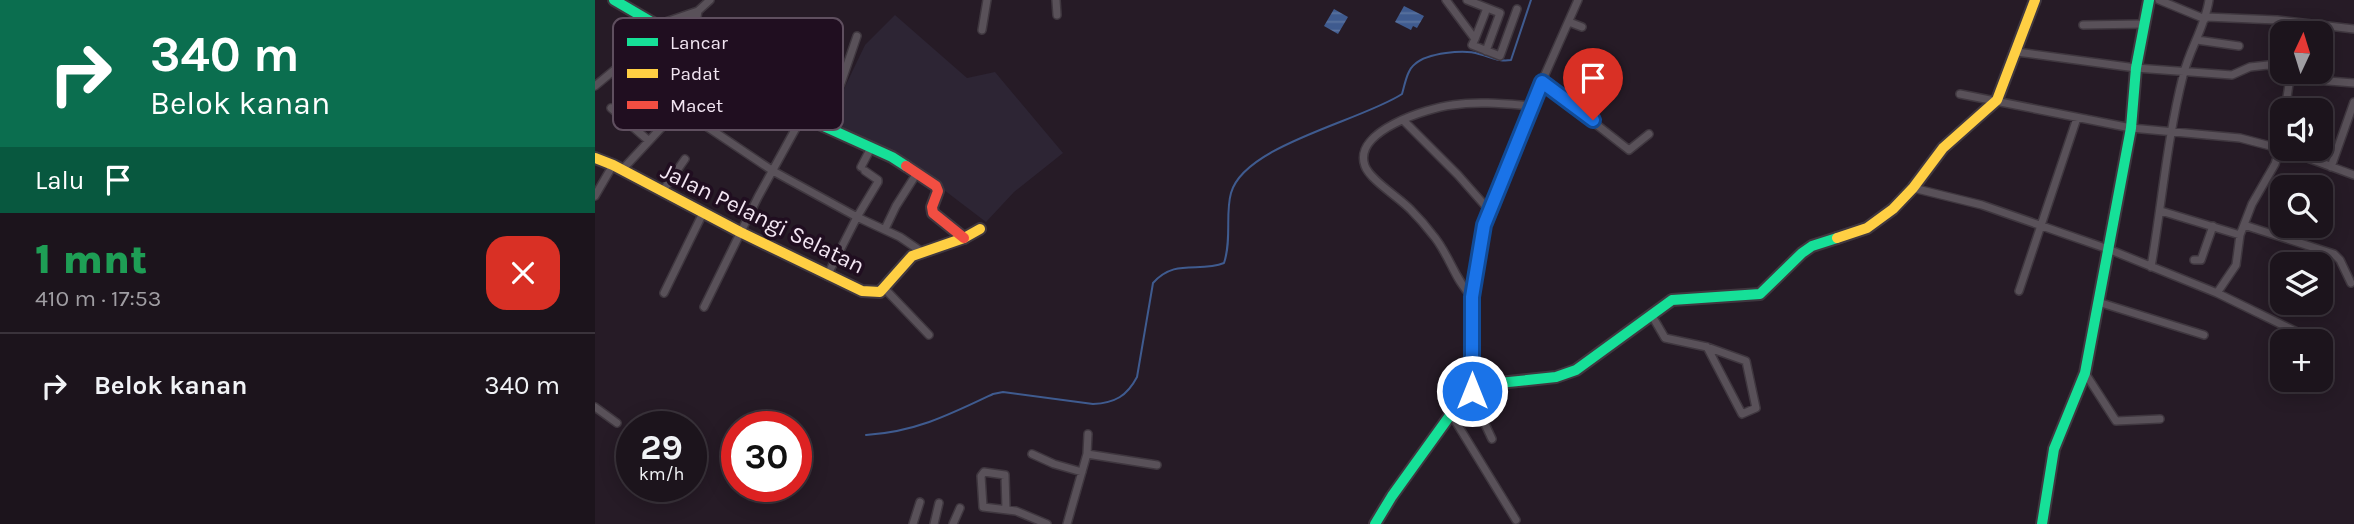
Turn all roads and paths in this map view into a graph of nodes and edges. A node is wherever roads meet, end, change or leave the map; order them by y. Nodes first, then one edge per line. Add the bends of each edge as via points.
1 (614, 0) edge
2 (710, 0) edge
3 (987, 0) edge
4 (1056, 0) edge
5 (1446, 0) edge
6 (1467, 0) edge
7 (1579, 0) edge
8 (2035, 0) edge
9 (2148, 0) edge
10 (2159, 0) edge
11 (2209, 0) edge
12 (1487, 8) junction
13 (1517, 9) dead end
14 (698, 11) junction
15 (1057, 15) dead end
16 (645, 18) edge
17 (680, 18) edge
18 (697, 18) edge
19 (2206, 18) junction
20 (1569, 22) junction
21 (2144, 24) junction
22 (2083, 25) dead end
23 (1582, 27) dead end
24 (2354, 29) edge
25 (982, 30) dead end
26 (857, 36) dead end
27 (1475, 39) junction
28 (2197, 40) junction
29 (2239, 46) dead end
30 (1486, 51) junction
31 (2017, 52) junction
32 (2270, 67) edge
33 (2136, 68) junction
34 (613, 71) edge
35 (2184, 72) junction
36 (843, 77) edge
37 (1543, 80) junction
38 (2333, 81) edge
39 (2354, 83) edge
40 (595, 86) edge
41 (1961, 94) dead end
42 (1997, 100) junction
43 (2354, 102) edge
44 (1532, 106) junction
45 (2077, 118) junction
46 (1403, 120) junction
47 (2131, 128) junction
48 (636, 130) edge
49 (659, 130) edge
50 (712, 130) edge
51 (795, 130) edge
52 (833, 130) edge
53 (2170, 132) junction
54 (1649, 134) dead end
55 (649, 141) junction
56 (2270, 144) edge
57 (871, 148) junction
58 (595, 158) edge
59 (685, 159) dead end
60 (2276, 161) edge
61 (2316, 161) edge
62 (2331, 167) junction
63 (617, 168) junction
64 (773, 171) junction
65 (917, 173) junction
66 (2354, 174) edge
67 (1913, 188) junction
68 (662, 192) junction
69 (595, 196) edge
70 (1489, 209) junction
71 (2161, 211) junction
72 (703, 212) junction
73 (857, 217) junction
74 (2041, 225) junction
75 (2244, 225) junction
76 (2213, 226) junction
77 (885, 229) junction
78 (981, 229) dead end
79 (740, 232) junction
80 (2240, 235) junction
81 (964, 238) junction
82 (2108, 249) junction
83 (922, 252) junction
84 (2194, 260) dead end
85 (2151, 267) junction
86 (827, 276) junction
87 (2351, 283) dead end
88 (885, 289) junction
89 (2019, 291) dead end
90 (664, 293) dead end
91 (2217, 293) junction
92 (1472, 297) junction
93 (2098, 302) junction
94 (704, 307) dead end
95 (1651, 314) junction
96 (2291, 329) edge
97 (929, 335) dead end
98 (2204, 335) dead end
99 (1707, 346) junction
100 (2085, 373) junction
101 (1476, 390) junction
102 (595, 407) edge
103 (1451, 414) junction
104 (2160, 419) dead end
105 (616, 422) edge
106 (1088, 434) dead end
107 (1492, 439) dead end
108 (1032, 454) dead end
109 (1087, 454) junction
110 (1157, 465) dead end
111 (1081, 472) junction
112 (920, 502) dead end
113 (939, 503) dead end
114 (960, 508) dead end
115 (1006, 509) junction
116 (1516, 520) dead end
117 (913, 524) edge
118 (934, 524) edge
119 (953, 524) edge
120 (1047, 524) edge
121 (1067, 524) edge
122 (1374, 524) edge
123 (2042, 524) edge

1 - 16 street
2 - 14 street
3 - 25 street
4 - 15 street
5 - 27 street
6 - 12 street
7 - 20 street
8 - 31 street
9 - 21 street
10 - 19 street
11 - 19 street
12 - 27 street
12 - 30 street via 1500,13
13 - 30 street via 1500,56
14 - 17 street
14 - 18 street
19 - 24 street
19 - 28 street
20 - 23 street
20 - 37 street
21 - 22 street
21 - 33 street
26 - 36 street
27 - 30 street via 1472,46
28 - 29 street
28 - 35 street
31 - 33 street
31 - 42 street
32 - 35 street via 2250,67 2232,75
33 - 35 street
33 - 47 street
34 - 40 street
35 - 53 street
37 - 44 street
37 - 54 street via 1626,148 1632,149
38 - 39 street
41 - 42 street
42 - 45 street
42 - 67 street via 1943,148
43 - 62 street
44 - 46 street via 1453,105
44 - 70 street
45 - 47 street
45 - 74 street
46 - 70 street
46 - 92 street via 1365,147 1364,166 1432,233
47 - 53 street
47 - 82 street
48 - 55 street
49 - 55 street
50 - 64 street
51 - 64 street
52 - 57 street
53 - 56 street
53 - 71 street
55 - 63 street
57 - 65 street
57 - 73 street via 863,169 879,181
58 - 63 street, Jalan Pelangi Selatan
59 - 68 street
60 - 75 street
61 - 62 street
62 - 66 street
63 - 68 street, Jalan Pelangi Selatan
63 - 69 street
64 - 73 street
64 - 79 street
65 - 77 street
65 - 81 street via 936,186 933,213
67 - 74 street
67 - 95 street via 1867,228 1812,246 1760,294 1680,298
68 - 72 street, Jalan Pelangi Selatan
70 - 92 street
71 - 76 street
71 - 85 street
72 - 79 street, Jalan Pelangi Selatan
72 - 90 street
73 - 77 street
73 - 86 street
74 - 82 street
74 - 89 street
75 - 80 street
75 - 87 street via 2334,254
76 - 80 street
76 - 84 street via 2201,260
77 - 83 street
78 - 81 street, Jalan Pelangi Selatan
79 - 86 street, Jalan Pelangi Selatan
79 - 94 street
80 - 91 street via 2235,265
81 - 83 street, Jalan Pelangi Selatan
82 - 85 street
82 - 93 street
83 - 88 street, Jalan Pelangi Selatan via 912,256
85 - 91 street
86 - 88 street, Jalan Pelangi Selatan via 862,291
88 - 97 street
91 - 96 street
92 - 101 street
93 - 98 street
93 - 100 street
95 - 99 street via 1665,338
95 - 101 street via 1567,375
99 - 99 street via 1746,360 1756,408 1742,414
100 - 104 street via 2116,421
100 - 123 street via 2054,449
101 - 103 street
101 - 107 street
102 - 105 street
103 - 116 street
103 - 122 street
106 - 109 street
108 - 111 street
109 - 110 street
109 - 111 street
111 - 121 street
112 - 117 street
113 - 118 street
114 - 119 street
115 - 115 street via 1005,475 982,473 982,506
115 - 120 street

